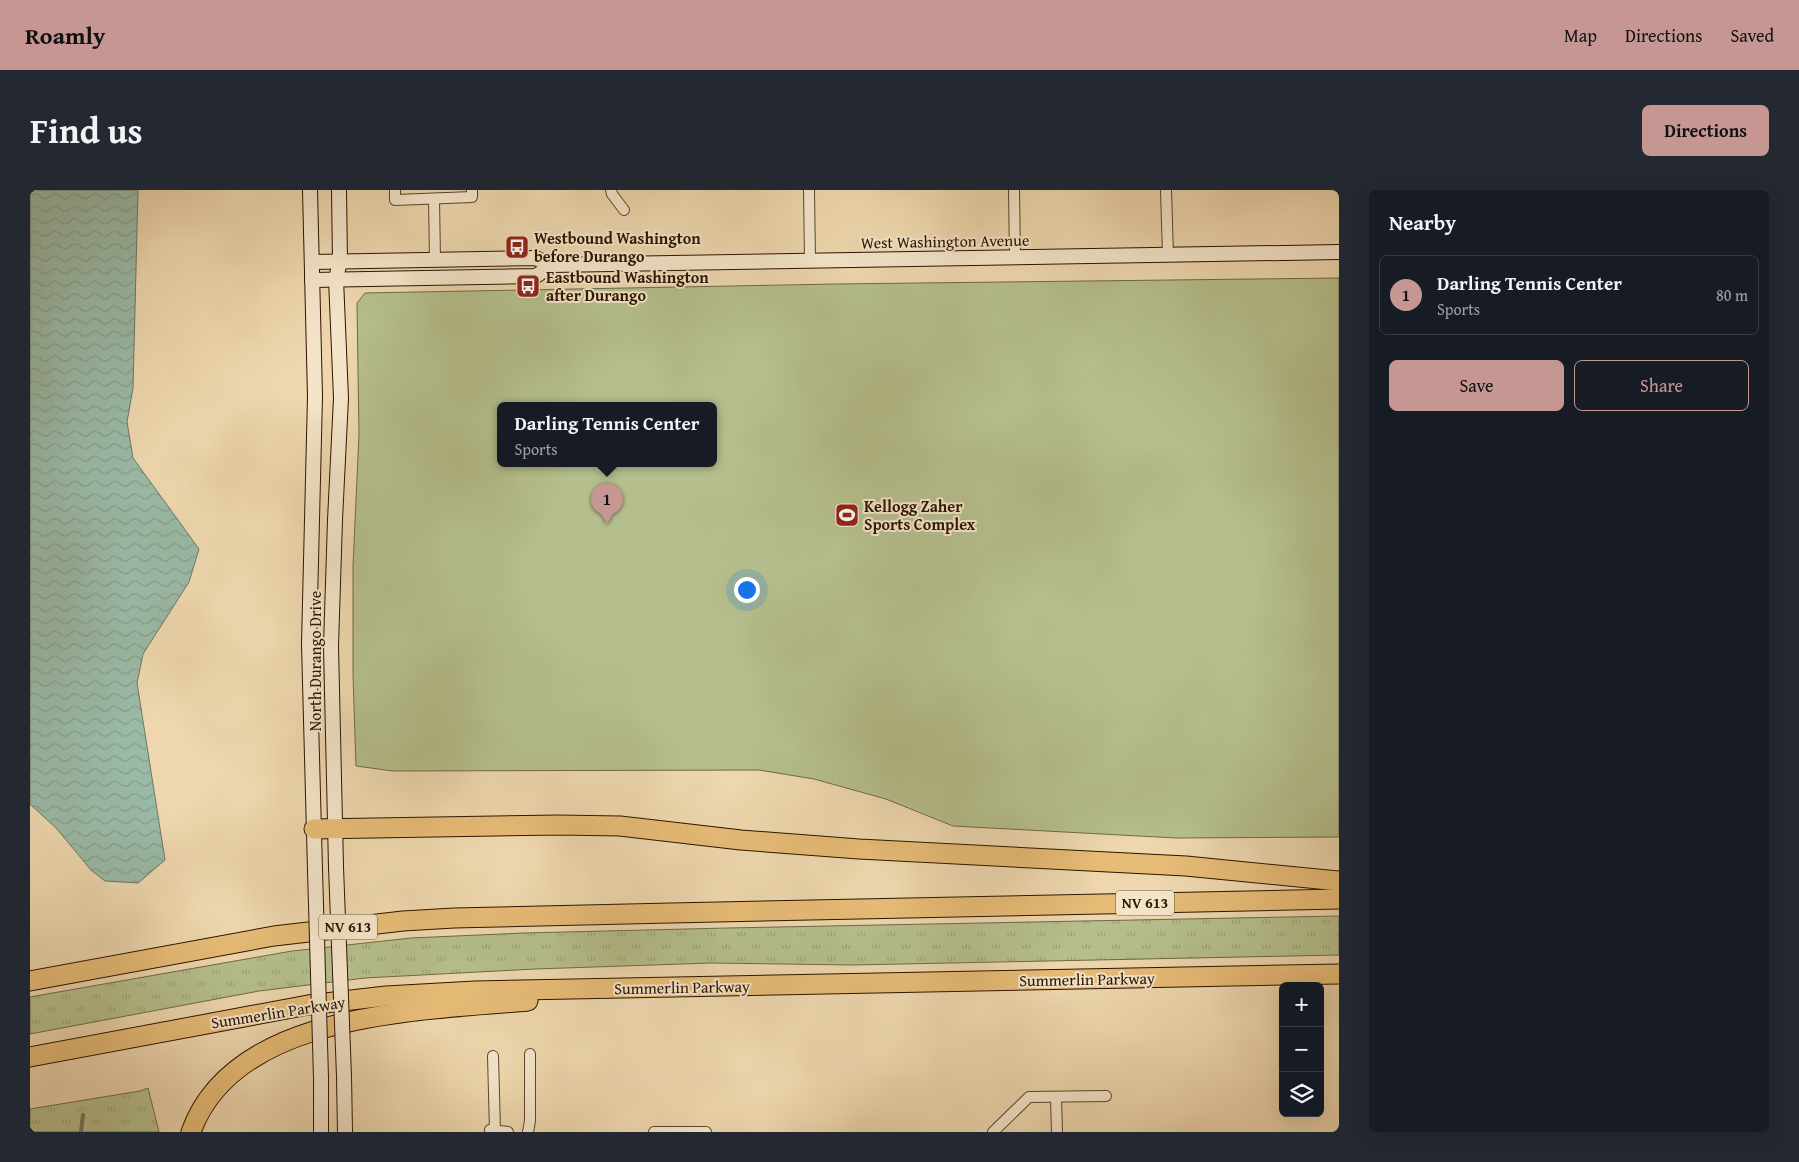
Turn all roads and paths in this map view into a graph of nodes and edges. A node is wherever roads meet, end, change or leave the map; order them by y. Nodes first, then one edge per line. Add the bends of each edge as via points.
1 (310, 190) edge
2 (339, 190) edge
3 (611, 190) edge
4 (809, 190) edge
5 (1014, 190) edge
6 (1166, 190) edge
7 (472, 194) edge
8 (395, 195) edge
9 (434, 199) junction
10 (624, 210) dead end
11 (1339, 252) edge
12 (1168, 254) junction
13 (1015, 257) junction
14 (436, 260) junction
15 (340, 261) junction
16 (810, 261) junction
17 (312, 262) junction
18 (552, 265) junction
19 (336, 279) junction
20 (312, 280) junction
21 (314, 829) junction
22 (334, 829) junction
23 (1339, 881) edge
24 (1339, 899) edge
25 (1339, 974) edge
26 (30, 981) edge
27 (666, 987) junction
28 (530, 1054) dead end
29 (493, 1056) dead end
30 (30, 1057) edge
31 (1106, 1096) dead end
32 (1056, 1097) junction
33 (491, 1131) edge
34 (191, 1132) edge
35 (322, 1132) edge
36 (345, 1132) edge
37 (508, 1132) edge
38 (528, 1132) edge
39 (654, 1132) edge
40 (706, 1132) edge
41 (993, 1132) edge
42 (1057, 1132) edge

1 - 17 main road, North Durango Drive
2 - 15 main road, North Durango Drive
3 - 10 street
4 - 16 street
5 - 13 street
6 - 12 street
7 - 9 street
8 - 9 street
9 - 14 street
11 - 12 main road, West Washington Avenue
12 - 13 main road, West Washington Avenue
13 - 16 main road, West Washington Avenue
14 - 15 main road, West Washington Avenue
14 - 18 main road, West Washington Avenue via 535,258
15 - 17 main road, West Washington Avenue
15 - 19 main road, North Durango Drive
16 - 18 main road, West Washington Avenue
17 - 20 main road, North Durango Drive
18 - 19 main road, West Washington Avenue via 536,276
19 - 20 main road, West Washington Avenue
19 - 22 main road, North Durango Drive via 341,398 331,646
20 - 21 main road, North Durango Drive via 315,396 309,644
21 - 22 highway
21 - 35 main road, North Durango Drive, bridge
22 - 23 highway via 620,826 750,841 1186,866
22 - 36 main road, North Durango Drive, bridge
24 - 26 highway, NV 613 via 403,921 274,936
25 - 27 highway, Summerlin Parkway
27 - 30 highway, Summerlin Parkway via 386,996 308,1005
27 - 34 highway via 386,1015 306,1033 251,1060 228,1078 204,1104
28 - 38 street
29 - 33 street
31 - 32 street
32 - 41 street via 1029,1097
32 - 42 street
33 - 37 street
39 - 40 street

